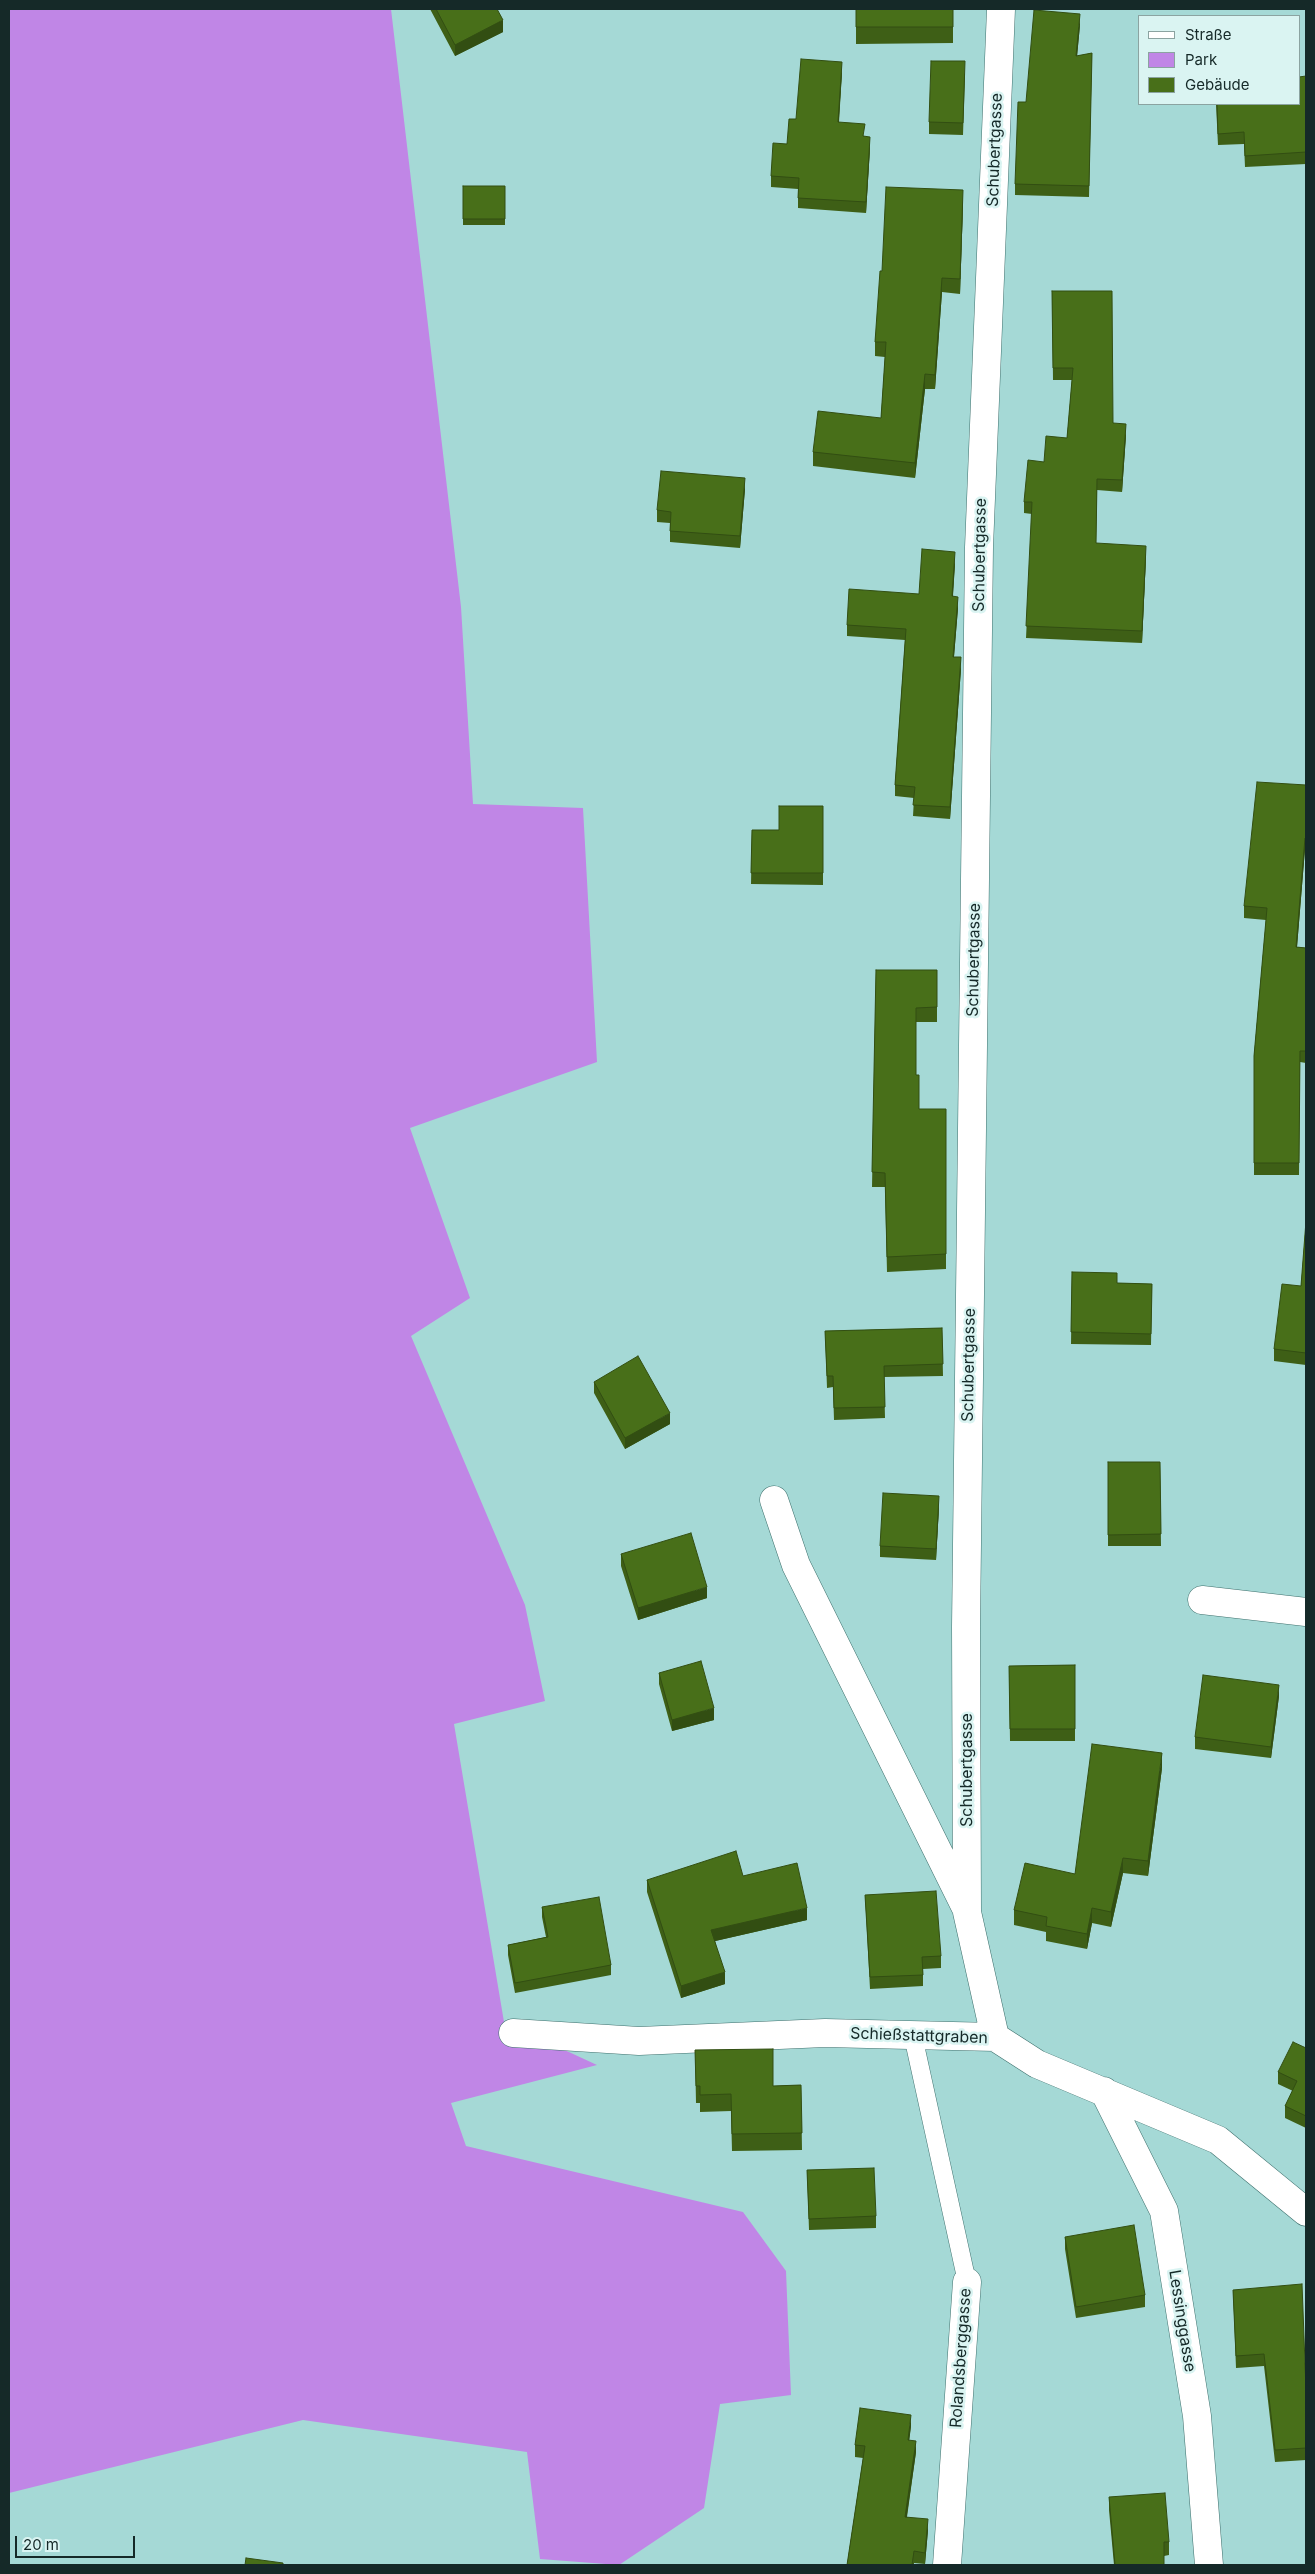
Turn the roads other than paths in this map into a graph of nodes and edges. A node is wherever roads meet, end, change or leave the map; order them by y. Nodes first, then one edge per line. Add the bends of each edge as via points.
1 (1001, 9) edge
2 (774, 1500) dead end
3 (1202, 1600) dead end
4 (1306, 1612) edge
5 (968, 1912) junction
6 (513, 2033) dead end
7 (913, 2036) junction
8 (995, 2037) junction
9 (1104, 2092) junction
10 (1306, 2212) edge
11 (967, 2282) joint
12 (947, 2565) edge
13 (1209, 2565) edge

1 - 5 street, Schubertgasse via 979,547 966,1626
2 - 5 street, Schubertgasse via 796,1564
3 - 4 street
5 - 8 street, Schubertgasse
6 - 7 street, Schießstattgraben via 639,2042 824,2033
7 - 8 street, Schießstattgraben
7 - 11 lane, Rolandsberggasse
8 - 9 street, Schießstattgraben via 1038,2064
9 - 10 street, Schießstattgraben via 1218,2140
9 - 13 street, Lessinggasse via 1164,2211 1197,2416
11 - 12 street, Rolandsberggasse

